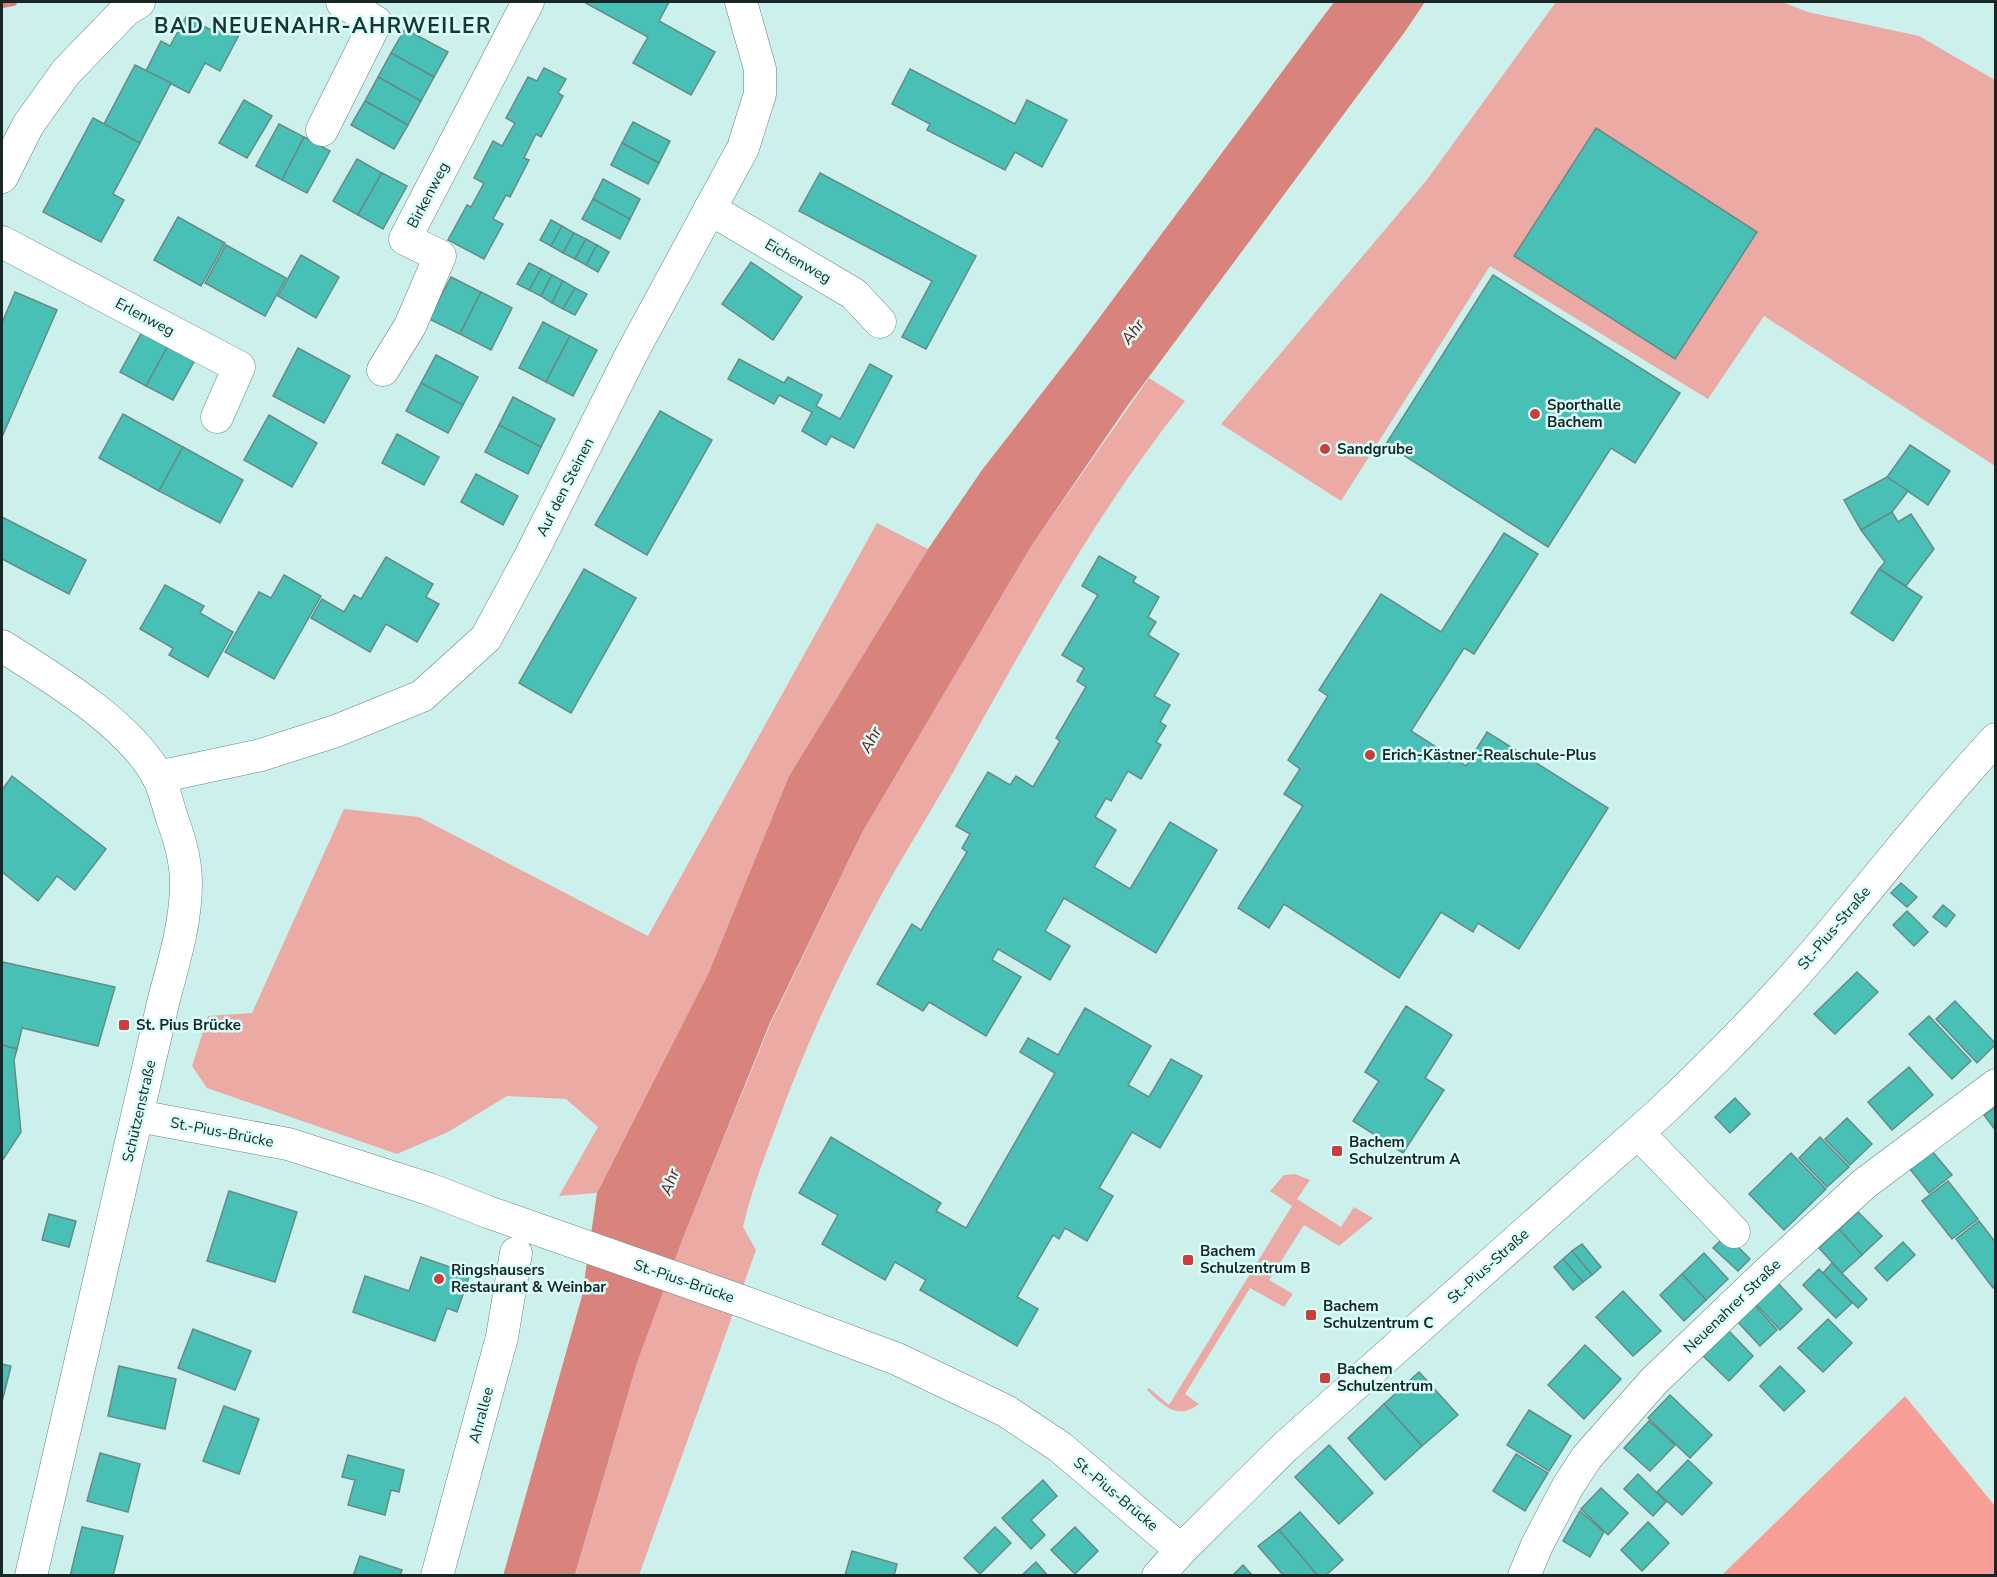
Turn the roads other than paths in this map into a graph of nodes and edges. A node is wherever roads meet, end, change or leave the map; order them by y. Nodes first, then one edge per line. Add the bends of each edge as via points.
1 (139, 2) edge
2 (342, 2) edge
3 (528, 2) edge
4 (741, 2) edge
5 (322, 130) dead end
6 (2, 177) edge
7 (710, 209) junction
8 (2, 242) edge
9 (880, 322) dead end
10 (383, 370) dead end
11 (217, 417) dead end
12 (2, 646) edge
13 (1995, 739) edge
14 (158, 777) junction
15 (1995, 1085) edge
16 (138, 1116) junction
17 (1638, 1132) junction
18 (1734, 1232) dead end
19 (516, 1253) dead end
20 (1181, 1550) junction
21 (31, 1575) edge
22 (437, 1575) edge
23 (1158, 1575) edge
24 (1524, 1575) edge

1 - 6 street via 126,10 66,72 28,125
2 - 5 street via 376,22
3 - 10 street, Birkenweg via 405,239 440,256 410,326
4 - 7 street, Auf den Steinen via 760,69 760,94 743,148
7 - 9 street, Eichenweg via 854,294
7 - 14 street, Auf den Steinen via 486,638 422,696 336,731 261,755
8 - 11 street, Erlenweg via 239,367
12 - 14 street, Schützenstraße via 109,720
13 - 17 street, St.-Pius-Straße via 1814,953 1719,1057
14 - 16 street, Schützenstraße via 181,845 186,881 181,934
15 - 24 street, Neuenahrer Straße via 1864,1184 1654,1381 1587,1457 1568,1486
16 - 20 street, St.-Pius-Brücke via 288,1144 429,1189 897,1359 1006,1411 1059,1447
16 - 21 street, Schützenstraße
17 - 18 street
17 - 20 street, St.-Pius-Straße via 1285,1447
19 - 22 street, Ahrallee via 502,1337
20 - 23 street, St.-Pius-Straße

